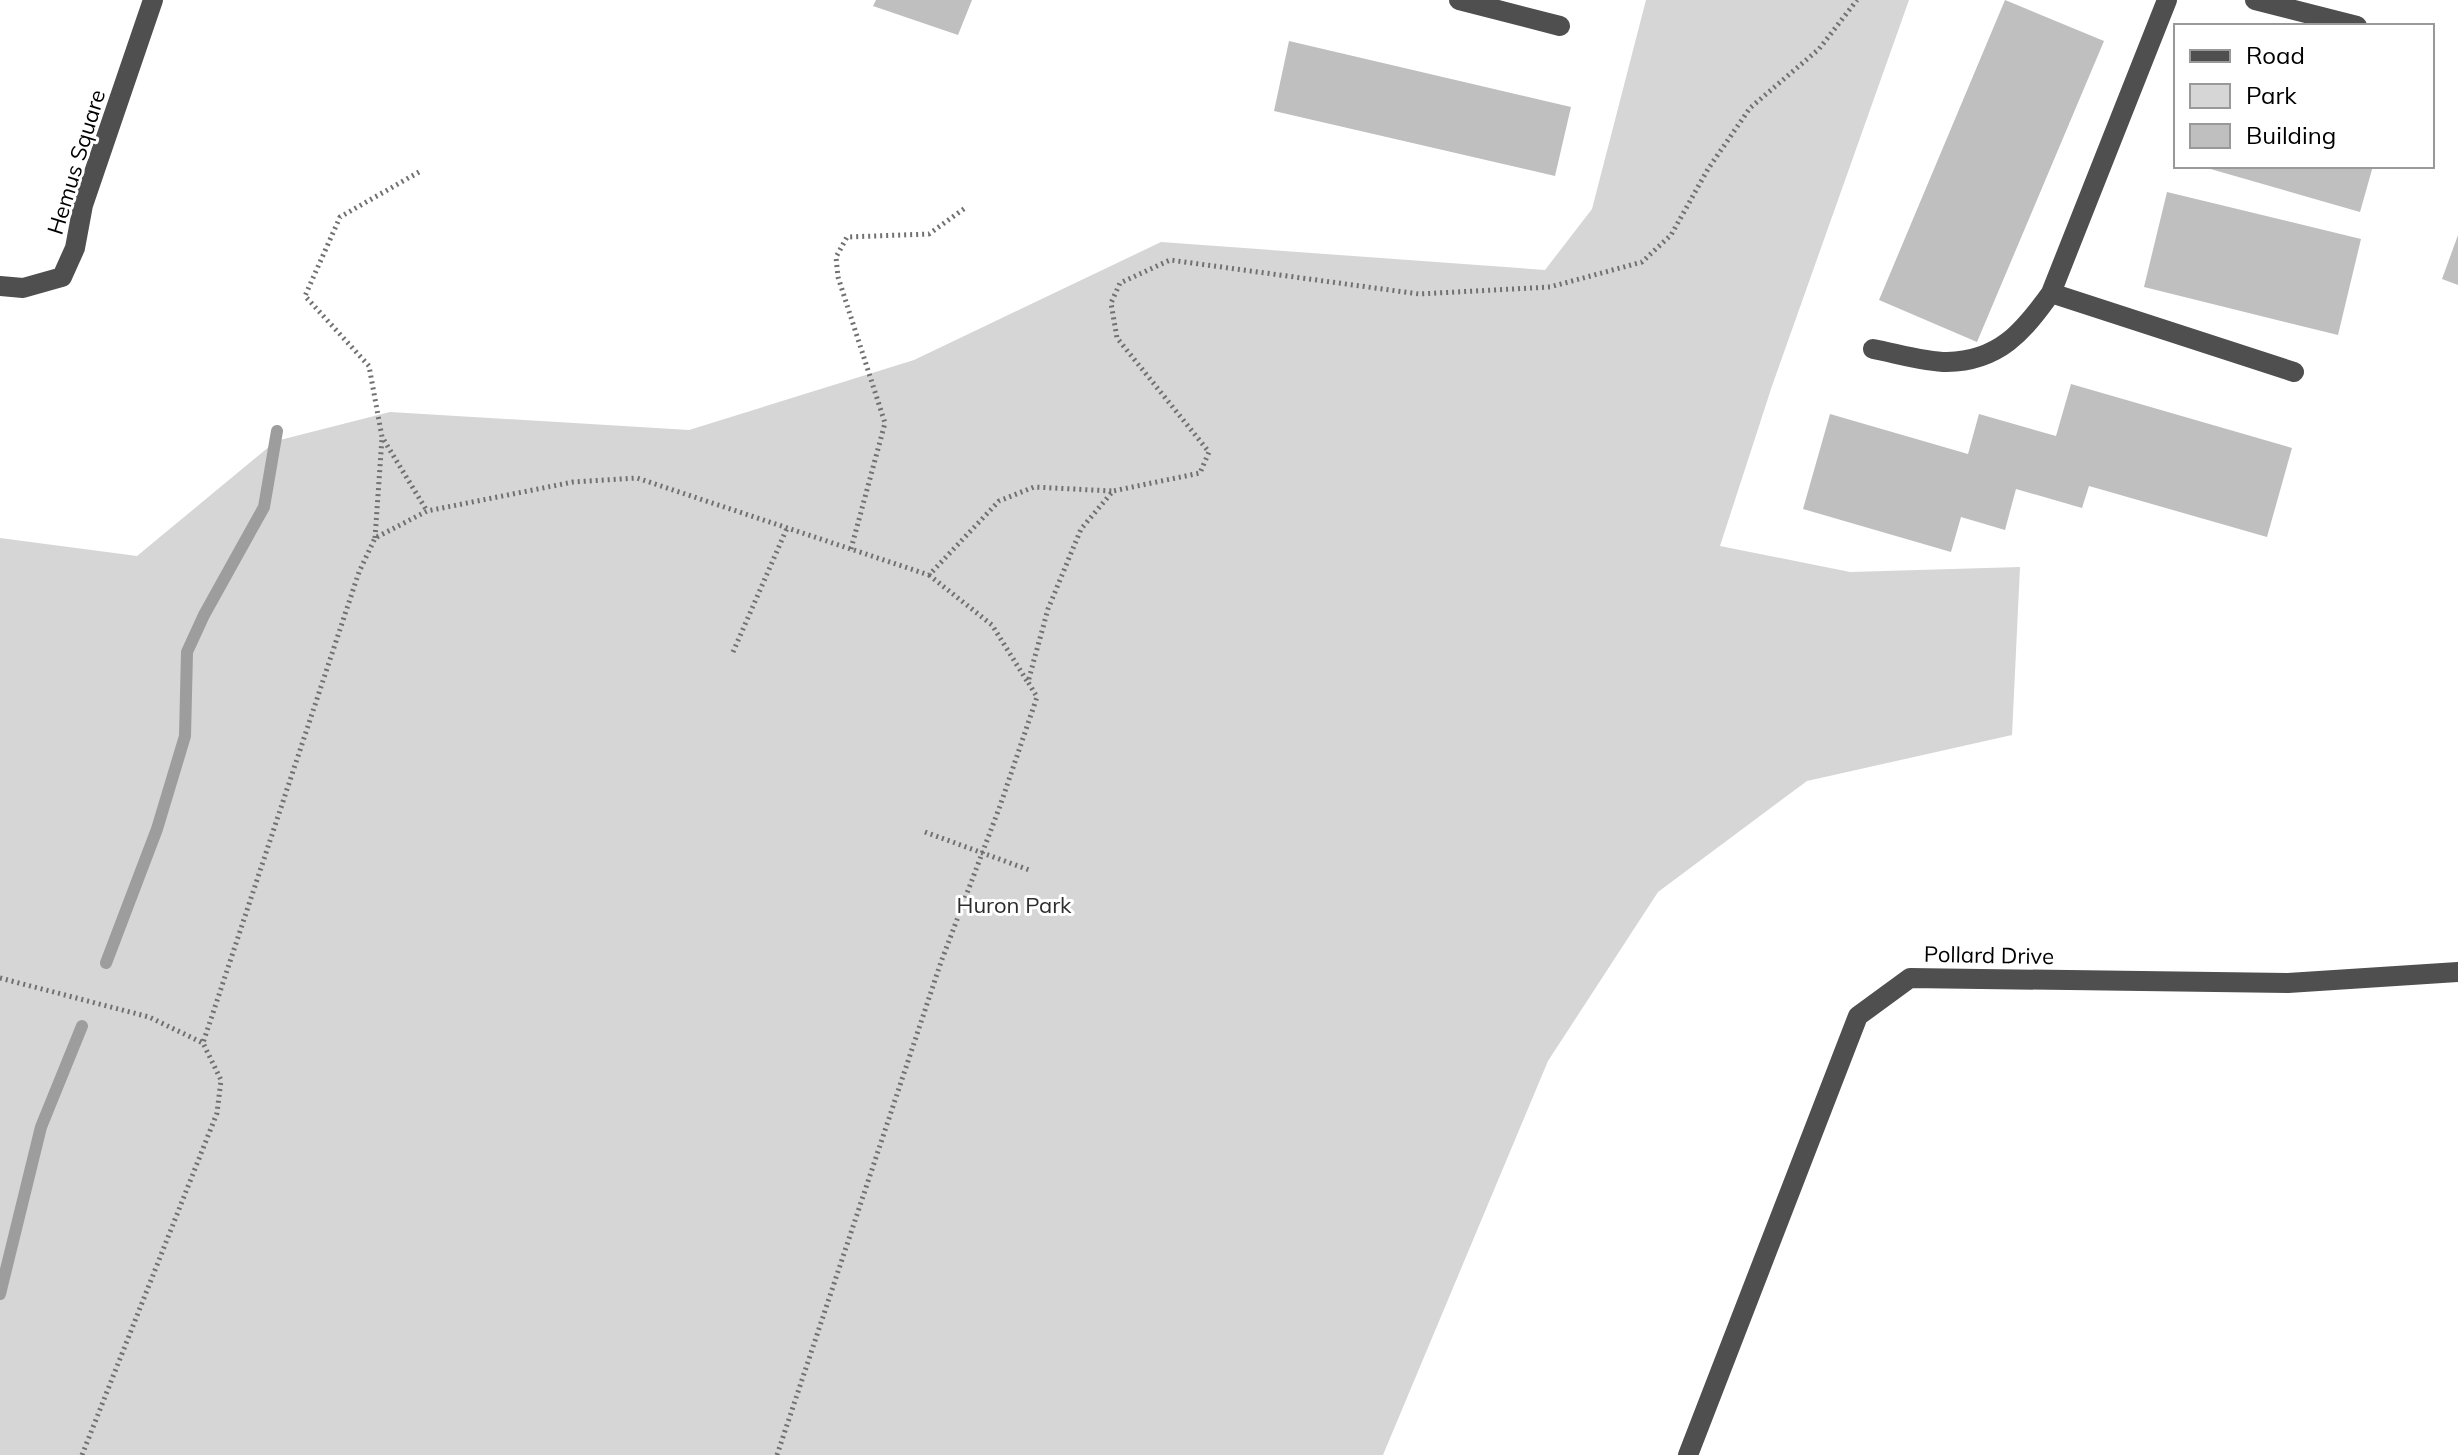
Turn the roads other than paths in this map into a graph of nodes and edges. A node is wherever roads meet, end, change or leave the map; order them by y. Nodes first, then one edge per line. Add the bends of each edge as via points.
1 (153, 0) edge
2 (1459, 0) edge
3 (2167, 0) edge
4 (2255, 0) edge
5 (2349, 24) edge
6 (1560, 26) dead end
7 (0, 286) edge
8 (2051, 293) junction
9 (1873, 349) dead end
10 (2294, 372) dead end
11 (2458, 972) edge
12 (1688, 1455) edge

1 - 7 street, Hemus Square via 62,277 23,288
2 - 6 street
3 - 8 street
4 - 5 street
8 - 9 street via 2028,325 1988,356 1946,362
8 - 10 street
11 - 12 street, Pollard Drive via 2288,983 1910,978 1858,1016

